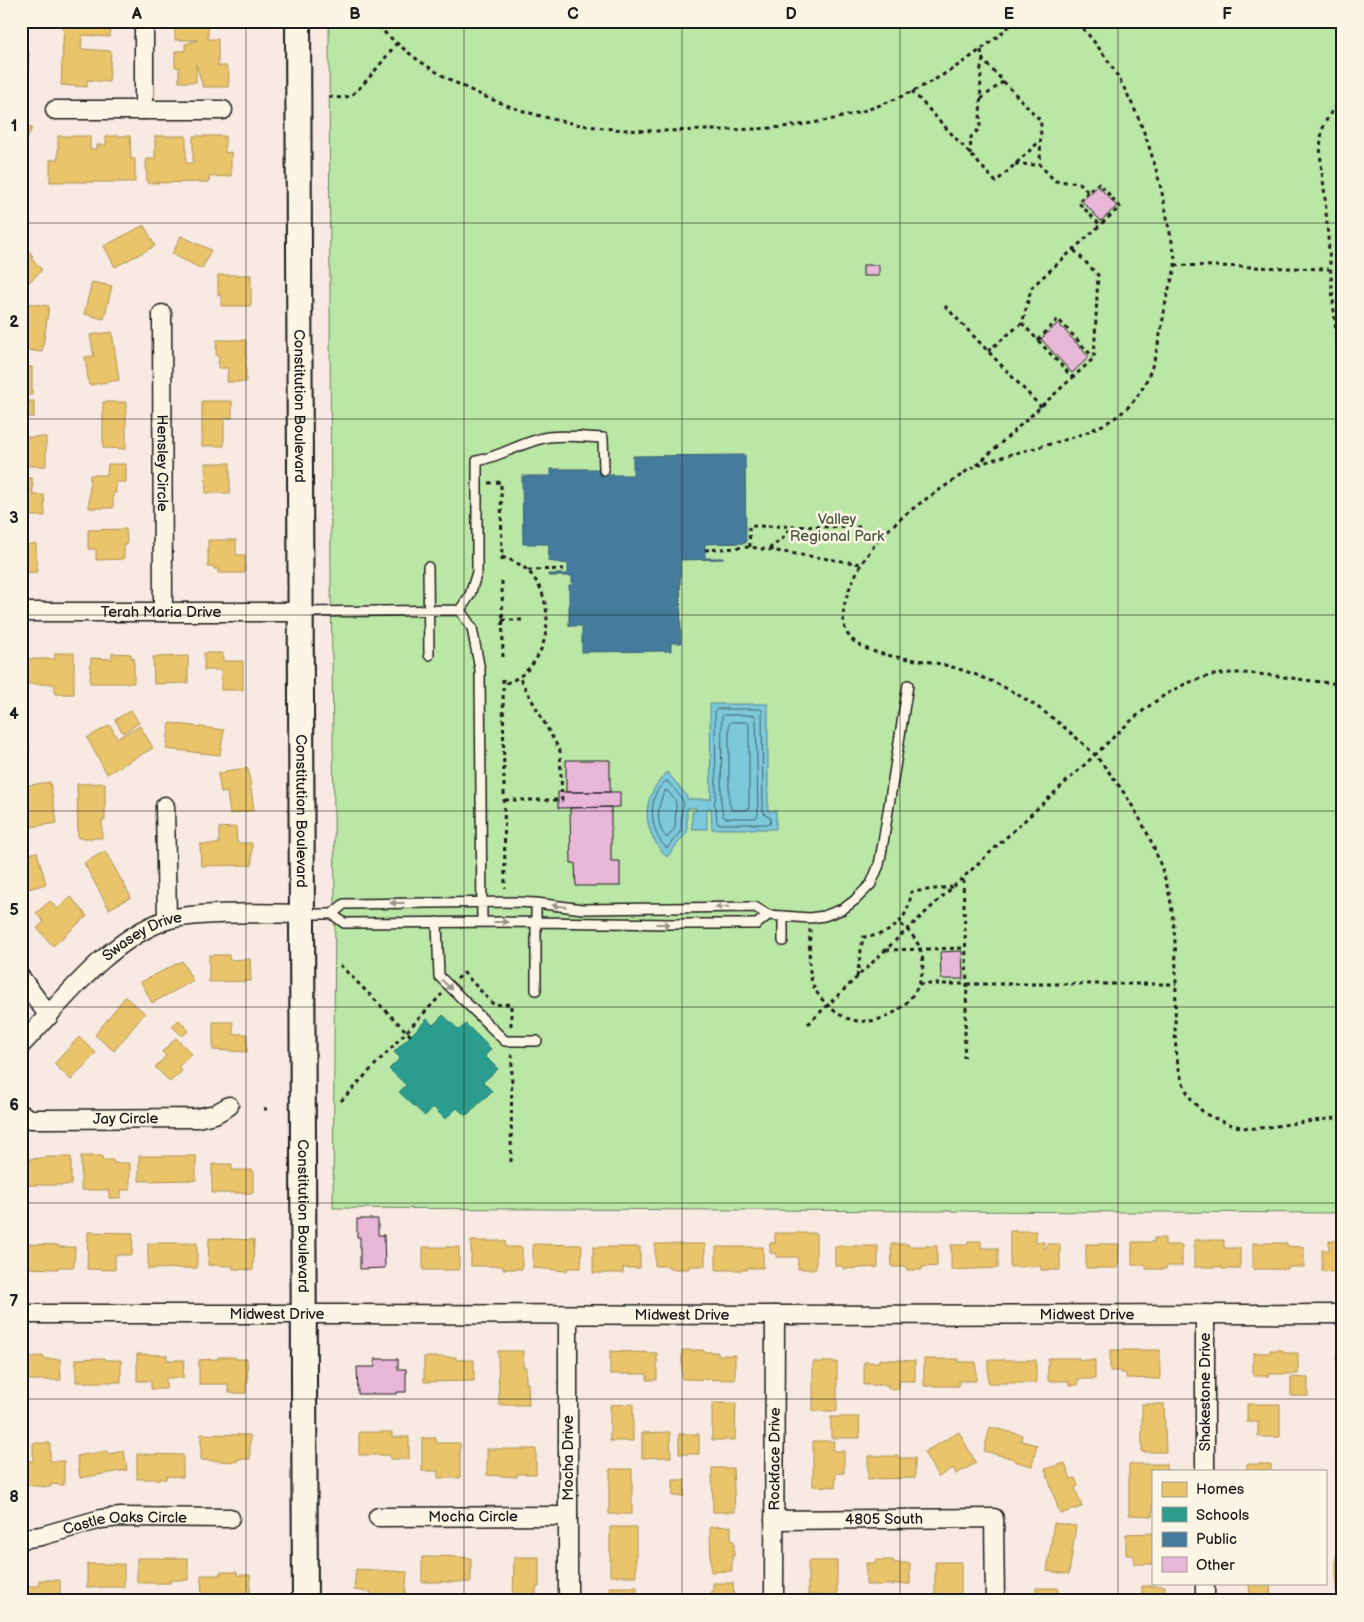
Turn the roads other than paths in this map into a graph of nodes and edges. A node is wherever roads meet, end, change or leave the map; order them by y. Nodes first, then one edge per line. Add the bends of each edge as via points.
1 (144, 21) edge
2 (298, 21) edge
3 (56, 110) dead end
4 (144, 110) junction
5 (223, 110) dead end
6 (162, 314) dead end
7 (604, 470) dead end
8 (428, 568) dead end
9 (429, 610) junction
10 (460, 610) junction
11 (21, 612) edge
12 (163, 612) junction
13 (300, 612) junction
14 (429, 655) dead end
15 (908, 685) dead end
16 (165, 806) dead end
17 (482, 903) junction
18 (536, 903) junction
19 (302, 914) junction
20 (332, 914) junction
21 (768, 916) junction
22 (783, 916) junction
23 (167, 920) junction
24 (437, 922) junction
25 (482, 922) junction
26 (536, 922) junction
27 (783, 941) dead end
28 (21, 978) edge
29 (536, 990) dead end
30 (49, 1016) junction
31 (537, 1041) dead end
32 (21, 1046) edge
33 (230, 1106) dead end
34 (21, 1114) edge
35 (21, 1314) edge
36 (304, 1314) junction
37 (1205, 1314) junction
38 (1343, 1314) edge
39 (568, 1315) junction
40 (775, 1316) junction
41 (1205, 1470) edge
42 (568, 1516) junction
43 (378, 1517) dead end
44 (230, 1518) dead end
45 (774, 1520) junction
46 (21, 1538) edge
47 (1205, 1584) edge
48 (305, 1601) edge
49 (568, 1601) edge
50 (774, 1601) edge
51 (995, 1601) edge
52 (1205, 1601) edge

1 - 4 street
2 - 13 main road, Constitution Boulevard
3 - 4 street
4 - 5 street
6 - 12 street, Hensley Circle
7 - 10 lane via 604,438 549,437 477,461 477,572 470,595
8 - 9 lane
9 - 10 lane
9 - 13 lane
9 - 14 lane
10 - 17 lane via 472,628 480,670
11 - 12 street, Terah Maria Drive
12 - 13 street, Terah Maria Drive
13 - 19 main road, Constitution Boulevard
15 - 22 lane via 884,843 871,884 855,900 834,913 810,918
16 - 23 street
17 - 18 lane
17 -> 20 lane via 344,904
17 - 25 lane
21 -> 18 lane via 756,907 583,909
18 - 26 lane
19 - 20 lane
19 - 23 street, Swasey Drive via 214,914
19 - 36 main road, Constitution Boulevard
20 - 24 lane via 344,923
21 - 22 lane
26 -> 21 lane via 757,924
22 - 27 lane
23 - 30 street, Swasey Drive via 117,947
24 - 25 lane
24 -> 31 lane via 439,976 505,1041
25 -> 26 lane
26 - 29 lane
28 - 30 street
30 - 32 street, Swasey Drive
33 - 34 street, Jay Circle via 197,1118 30,1119
35 - 36 street, Midwest Drive
36 - 39 street, Midwest Drive
36 - 48 main road, Constitution Boulevard
37 - 38 street, Midwest Drive
37 - 40 street, Midwest Drive
37 - 41 street, Shakestone Drive
39 - 40 street, Midwest Drive
39 - 42 street, Mocha Drive
40 - 45 street, Rockface Drive
42 - 43 street, Mocha Circle
42 - 49 street, Mocha Drive
44 - 46 street, Castle Oaks Circle via 121,1517
45 - 50 street, Rockface Drive
45 - 51 street, 4805 South via 994,1518
47 - 52 street

